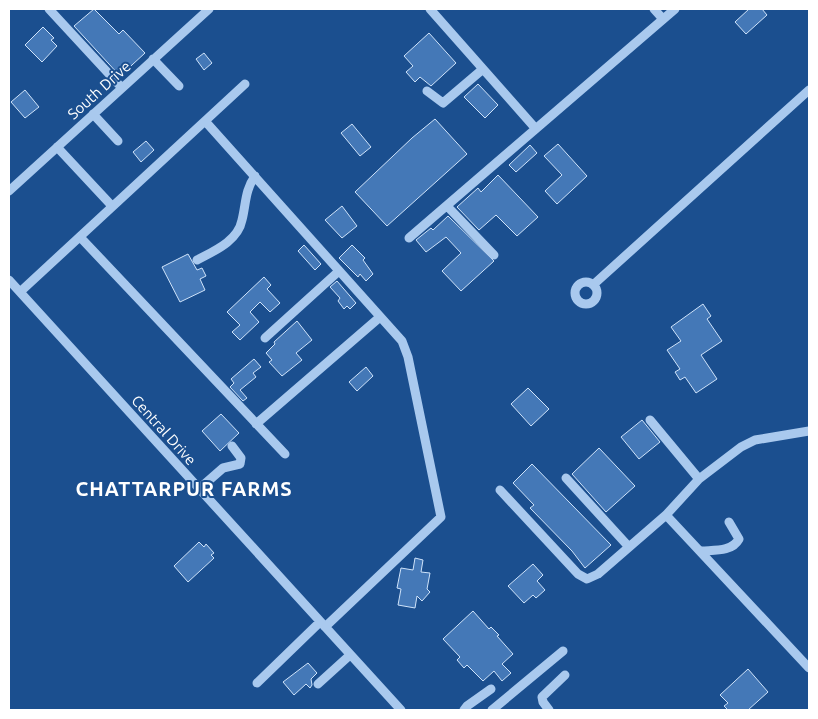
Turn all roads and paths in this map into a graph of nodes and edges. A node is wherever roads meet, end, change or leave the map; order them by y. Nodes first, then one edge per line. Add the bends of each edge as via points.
1 (49, 9) edge
2 (208, 9) edge
3 (430, 9) edge
4 (654, 9) edge
5 (675, 9) edge
6 (663, 19) junction
7 (154, 59) junction
8 (484, 69) junction
9 (245, 84) dead end
10 (179, 86) dead end
11 (122, 88) junction
12 (809, 90) edge
13 (427, 91) dead end
14 (93, 114) junction
15 (206, 120) junction
16 (536, 129) junction
17 (118, 141) dead end
18 (56, 147) junction
19 (255, 176) junction
20 (9, 191) edge
21 (112, 206) junction
22 (447, 206) junction
23 (80, 237) junction
24 (408, 238) dead end
25 (494, 255) dead end
26 (197, 260) dead end
27 (339, 271) junction
28 (9, 280) edge
29 (593, 285) dead end
30 (20, 292) junction
31 (380, 317) junction
32 (265, 338) dead end
33 (650, 420) dead end
34 (256, 424) junction
35 (809, 431) edge
36 (232, 446) dead end
37 (285, 454) dead end
38 (566, 478) dead end
39 (699, 479) junction
40 (199, 489) junction
41 (500, 490) dead end
42 (666, 515) junction
43 (729, 522) dead end
44 (629, 547) junction
45 (702, 551) junction
46 (322, 624) junction
47 (563, 651) dead end
48 (350, 655) junction
49 (809, 668) edge
50 (565, 675) dead end
51 (257, 683) dead end
52 (318, 684) dead end
53 (491, 689) dead end
54 (401, 710) edge
55 (464, 710) edge
56 (492, 710) edge
57 (549, 710) edge

1 - 11 street
2 - 7 street, South Drive
3 - 8 street
4 - 6 street
5 - 6 street
6 - 16 street
7 - 10 street
7 - 11 street, South Drive
8 - 13 street via 443,104
8 - 16 street
9 - 15 street
11 - 14 street, South Drive
12 - 29 street
14 - 17 street
14 - 18 street, South Drive
15 - 19 street
15 - 21 street
16 - 22 street
18 - 20 street, South Drive
18 - 21 street
19 - 26 street via 247,191 242,221 233,238
19 - 27 street
21 - 23 street
22 - 24 street
22 - 25 street
23 - 30 street
23 - 34 street
27 - 31 street
27 - 32 street
28 - 30 street, Central Drive
30 - 40 street, Central Drive
31 - 34 street
31 - 46 street via 405,347 441,517
33 - 39 street
34 - 37 street
35 - 39 street via 748,442
36 - 40 street via 241,458 240,464 224,468
38 - 44 street
39 - 42 street
40 - 46 street, Central Drive
41 - 44 street via 584,578 598,574
42 - 44 street
42 - 45 street
43 - 45 street via 738,535 735,545
45 - 49 street
46 - 48 street, Central Drive
46 - 51 street
47 - 56 street
48 - 52 street
48 - 54 street, Central Drive
50 - 57 street via 542,697
53 - 55 street

